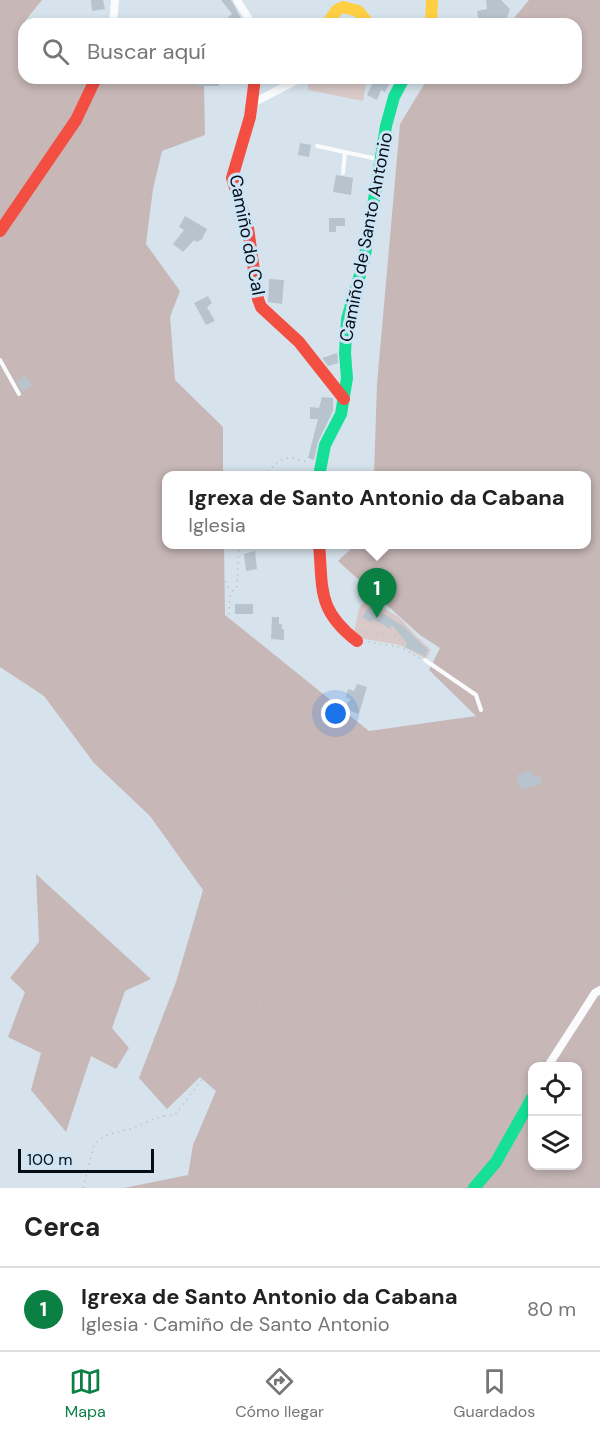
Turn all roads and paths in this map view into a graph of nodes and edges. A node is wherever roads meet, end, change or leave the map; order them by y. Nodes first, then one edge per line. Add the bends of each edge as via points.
1 (116, 0) edge
2 (237, 0) edge
3 (432, 0) edge
4 (595, 0) edge
5 (600, 4) edge
6 (114, 18) edge
7 (248, 18) edge
8 (330, 18) edge
9 (364, 18) edge
10 (431, 18) edge
11 (93, 84) edge
12 (255, 84) edge
13 (289, 84) edge
14 (401, 84) edge
15 (253, 103) junction
16 (317, 146) dead end
17 (345, 152) junction
18 (381, 160) junction
19 (343, 173) dead end
20 (0, 231) edge
21 (0, 335) edge
22 (0, 360) edge
23 (600, 369) edge
24 (19, 394) dead end
25 (344, 399) junction
26 (167, 471) edge
27 (267, 471) edge
28 (319, 471) edge
29 (584, 471) edge
30 (591, 525) edge
31 (600, 544) edge
32 (209, 549) edge
33 (239, 549) edge
34 (321, 549) edge
35 (231, 592) junction
36 (366, 631) dead end
37 (357, 641) joint
38 (425, 660) dead end
39 (600, 667) edge
40 (534, 698) dead end
41 (481, 710) dead end
42 (576, 779) dead end
43 (337, 895) junction
44 (600, 895) edge
45 (600, 990) edge
46 (261, 1005) junction
47 (551, 1062) edge
48 (528, 1105) edge
49 (164, 1116) dead end
50 (169, 1116) junction
51 (600, 1155) edge
52 (582, 1156) edge
53 (564, 1170) edge
54 (83, 1188) edge
55 (474, 1188) edge
56 (540, 1188) edge

1 - 6 street
2 - 7 street
3 - 10 street
4 - 5 path
8 - 9 street via 343,6 358,11
11 - 20 street via 76,120
12 - 15 street, Camiño do Cal
13 - 15 street
14 - 18 street, Camiño de Santo Antonio via 394,97
15 - 25 street, Camiño do Cal via 232,178 248,228 258,299 261,307 299,342
16 - 17 lane
17 - 18 lane
17 - 19 lane
18 - 25 street, Camiño de Santo Antonio via 364,261 347,319
21 - 26 path via 31,362 101,402 136,433
22 - 24 lane
23 - 29 path
25 - 28 street, Camiño de Santo Antonio
27 - 28 path via 284,458 293,458
30 - 31 path
32 - 35 path
33 - 35 path via 237,587
34 - 37 street via 325,605 332,618
35 - 46 path via 232,690 223,785 208,844 205,892 185,960 187,971 204,990 243,961 261,983
36 - 37 path via 398,636 404,642 400,647
38 - 41 lane via 476,695
39 - 40 path via 587,675 575,714
42 - 43 path via 562,795 523,820 497,802 483,877 474,888 460,891 437,876 423,873 395,884 340,880
43 - 44 path via 370,894 467,943 483,946 514,937
43 - 46 path via 316,914
45 - 47 street
46 - 50 path via 248,1027 218,1058 175,1115
48 - 55 street via 496,1162
49 - 50 path
50 - 54 path via 151,1119 98,1141
51 - 52 path
53 - 56 path

